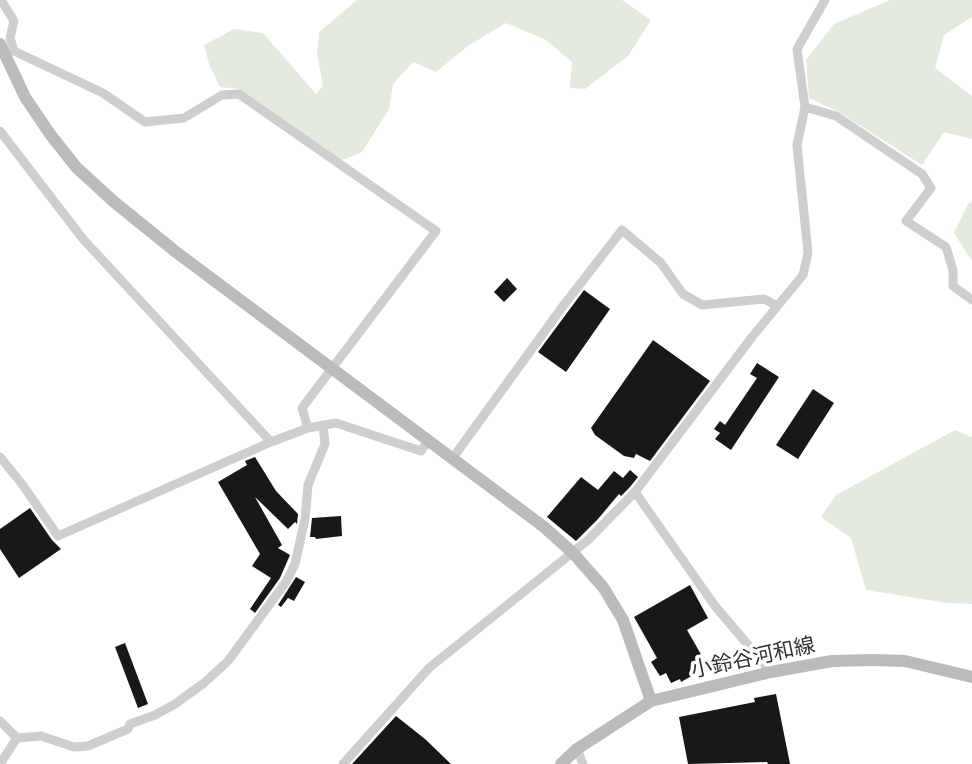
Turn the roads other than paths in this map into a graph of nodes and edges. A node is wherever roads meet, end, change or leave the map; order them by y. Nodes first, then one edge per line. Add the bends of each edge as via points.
1 (1, 0) edge
2 (825, 0) edge
3 (0, 44) edge
4 (805, 107) junction
5 (0, 131) edge
6 (972, 300) edge
7 (777, 306) junction
8 (332, 369) junction
9 (323, 425) junction
10 (308, 428) junction
11 (428, 441) junction
12 (271, 442) junction
13 (0, 457) edge
14 (452, 459) junction
15 (635, 492) junction
16 (573, 553) junction
17 (771, 672) junction
18 (972, 677) edge
19 (651, 701) junction
20 (0, 721) edge
21 (17, 738) junction
22 (578, 749) junction
23 (0, 764) edge
24 (344, 764) edge
25 (561, 764) edge
26 (583, 764) edge

1 - 8 street via 14,21 10,38 15,51 103,93 145,122 184,118 222,95 239,94 436,230
2 - 4 street via 797,50
3 - 8 street via 25,97 76,167 176,252
4 - 6 street via 836,116 922,174 931,188 906,220 946,247 953,286
4 - 7 street via 797,145 808,253 803,275
5 - 12 street via 82,239
7 - 14 street via 764,299 702,305 683,294 662,262 622,230
7 - 15 street
8 - 10 street via 302,408
8 - 11 street
9 - 10 street
9 - 11 street via 355,428 421,451
9 - 21 street via 325,444 308,485 306,519 295,564 228,661 175,704 88,746 79,748 41,736
10 - 12 street
11 - 14 street
12 - 13 street via 58,536
14 - 16 street
15 - 16 street
15 - 17 street via 715,606
16 - 19 street via 603,587 623,620
16 - 24 street via 429,668
17 - 18 street, 小鈴谷河和線 via 832,661 874,660 905,661
17 - 19 street, 小鈴谷河和線
19 - 22 street, 小鈴谷河和線
20 - 21 street
21 - 23 street
22 - 25 street, 小鈴谷河和線
22 - 26 street

